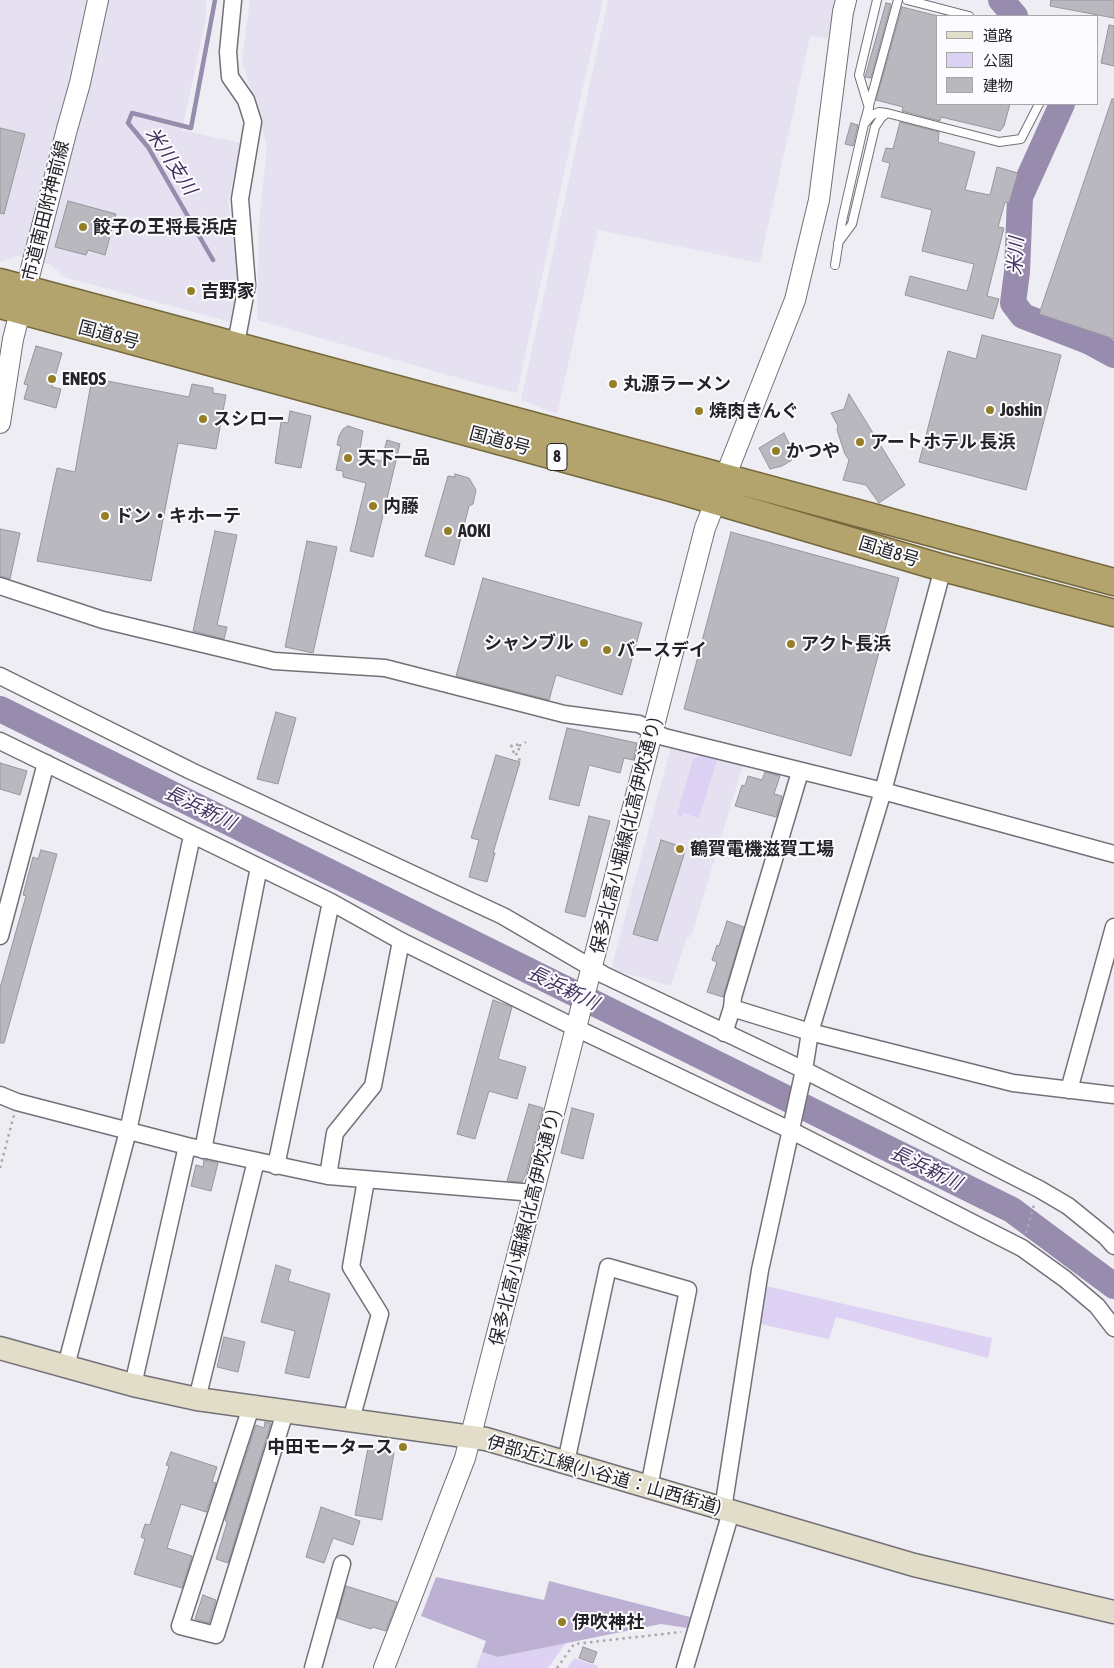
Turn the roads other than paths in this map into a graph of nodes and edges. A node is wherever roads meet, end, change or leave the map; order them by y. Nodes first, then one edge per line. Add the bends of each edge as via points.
1 (98, 0) edge
2 (233, 0) edge
3 (846, 0) edge
4 (877, 0) edge
5 (898, 0) edge
6 (906, 0) edge
7 (965, 15) edge
8 (1038, 105) edge
9 (869, 108) junction
10 (888, 113) junction
11 (864, 124) junction
12 (838, 243) junction
13 (835, 265) dead end
14 (0, 282) edge
15 (15, 301) edge
16 (233, 345) junction
17 (0, 423) edge
18 (725, 477) junction
19 (715, 503) junction
20 (943, 568) junction
21 (1114, 582) edge
22 (0, 586) edge
23 (1114, 613) edge
24 (0, 676) edge
25 (653, 731) junction
26 (0, 741) edge
27 (46, 763) junction
28 (800, 772) junction
29 (883, 791) junction
30 (192, 836) junction
31 (1114, 854) edge
32 (259, 867) junction
33 (331, 902) junction
34 (1114, 927) edge
35 (0, 936) edge
36 (401, 941) junction
37 (591, 970) junction
38 (732, 1008) junction
39 (578, 1023) junction
40 (724, 1032) junction
41 (810, 1032) junction
42 (803, 1074) junction
43 (1069, 1090) junction
44 (0, 1095) edge
45 (1114, 1095) edge
46 (791, 1126) junction
47 (128, 1131) junction
48 (187, 1146) junction
49 (203, 1150) junction
50 (256, 1161) junction
51 (276, 1166) junction
52 (328, 1176) junction
53 (366, 1180) junction
54 (534, 1193) junction
55 (1114, 1246) edge
56 (1114, 1328) edge
57 (0, 1348) edge
58 (66, 1366) junction
59 (133, 1385) junction
60 (197, 1399) junction
61 (251, 1406) junction
62 (284, 1412) junction
63 (351, 1420) junction
64 (470, 1438) junction
65 (566, 1462) junction
66 (649, 1487) junction
67 (727, 1511) junction
68 (342, 1564) dead end
69 (1114, 1612) edge
70 (313, 1668) edge
71 (384, 1668) edge
72 (685, 1668) edge

1 - 15 street, 市道南田附神前線 via 80,83
2 - 16 street via 228,52 230,77 246,100 253,122 240,198 247,285
3 - 18 street, 保多北高小堀線(北高伊吹通り) via 819,200 795,300
4 - 9 lane via 859,75
5 - 9 lane
6 - 7 lane
8 - 10 lane via 1021,139 999,142
9 - 11 lane
10 - 11 lane via 872,115
10 - 12 lane via 875,127 852,224
11 - 12 lane
12 - 13 lane
14 - 15 highway, 国道8号 / 8
15 - 16 highway, 国道8号 / 8
15 - 17 street, 市道南田附神前線 via 13,338
15 - 19 highway, 国道8号 / 8
16 - 18 highway, 国道8号 / 8
18 - 19 street, 保多北高小堀線(北高伊吹通り)
18 - 21 highway, 国道8号 / 8
19 - 20 highway, 国道8号 / 8
19 - 25 street, 保多北高小堀線(北高伊吹通り) via 705,528
20 - 23 highway, 国道8号 / 8
20 - 29 street
22 - 25 street via 103,620 274,661 385,668 564,714 639,724
24 - 37 street via 191,771 503,916
25 - 28 street via 664,737
25 - 37 street, 保多北高小堀線(北高伊吹通り)
26 - 27 street
27 - 30 street
27 - 35 street
28 - 29 street
28 - 38 street
29 - 31 street
29 - 41 street
30 - 32 street
30 - 47 street
32 - 33 street
32 - 49 street
33 - 36 street
33 - 51 street
34 - 43 street
36 - 39 street
36 - 52 street via 373,1086 335,1133
37 - 39 street, 保多北高小堀線(北高伊吹通り)
37 - 40 street
38 - 40 street
38 - 41 street
39 - 46 street
39 - 54 street, 保多北高小堀線(北高伊吹通り)
40 - 42 street
41 - 42 street
41 - 43 street via 1013,1083
42 - 46 street
42 - 55 street via 1039,1189 1068,1206
43 - 45 street
44 - 47 street
46 - 56 street via 1022,1248 1097,1306
46 - 67 street via 760,1270
47 - 48 street
47 - 58 street
48 - 49 street
48 - 59 street
49 - 50 street
50 - 51 street
50 - 60 street
51 - 52 street
52 - 53 street
53 - 54 street
53 - 63 street via 350,1267 380,1314
54 - 64 street, 保多北高小堀線(北高伊吹通り)
57 - 58 main road, 伊部近江線(小谷道：山西街道)
58 - 59 main road, 伊部近江線(小谷道：山西街道)
59 - 60 main road, 伊部近江線(小谷道：山西街道)
60 - 61 main road, 伊部近江線(小谷道：山西街道)
61 - 62 main road, 伊部近江線(小谷道：山西街道)
61 - 62 street via 180,1626 216,1635
62 - 63 main road, 伊部近江線(小谷道：山西街道)
63 - 64 main road, 伊部近江線(小谷道：山西街道)
64 - 65 main road, 伊部近江線(小谷道：山西街道)
64 - 71 street, 保多北高小堀線(北高伊吹通り)
65 - 66 main road, 伊部近江線(小谷道：山西街道)
65 - 66 street via 608,1268 688,1290
66 - 67 main road, 伊部近江線(小谷道：山西街道)
67 - 69 main road, 伊部近江線(小谷道：山西街道) via 914,1565
67 - 72 street
68 - 70 street

